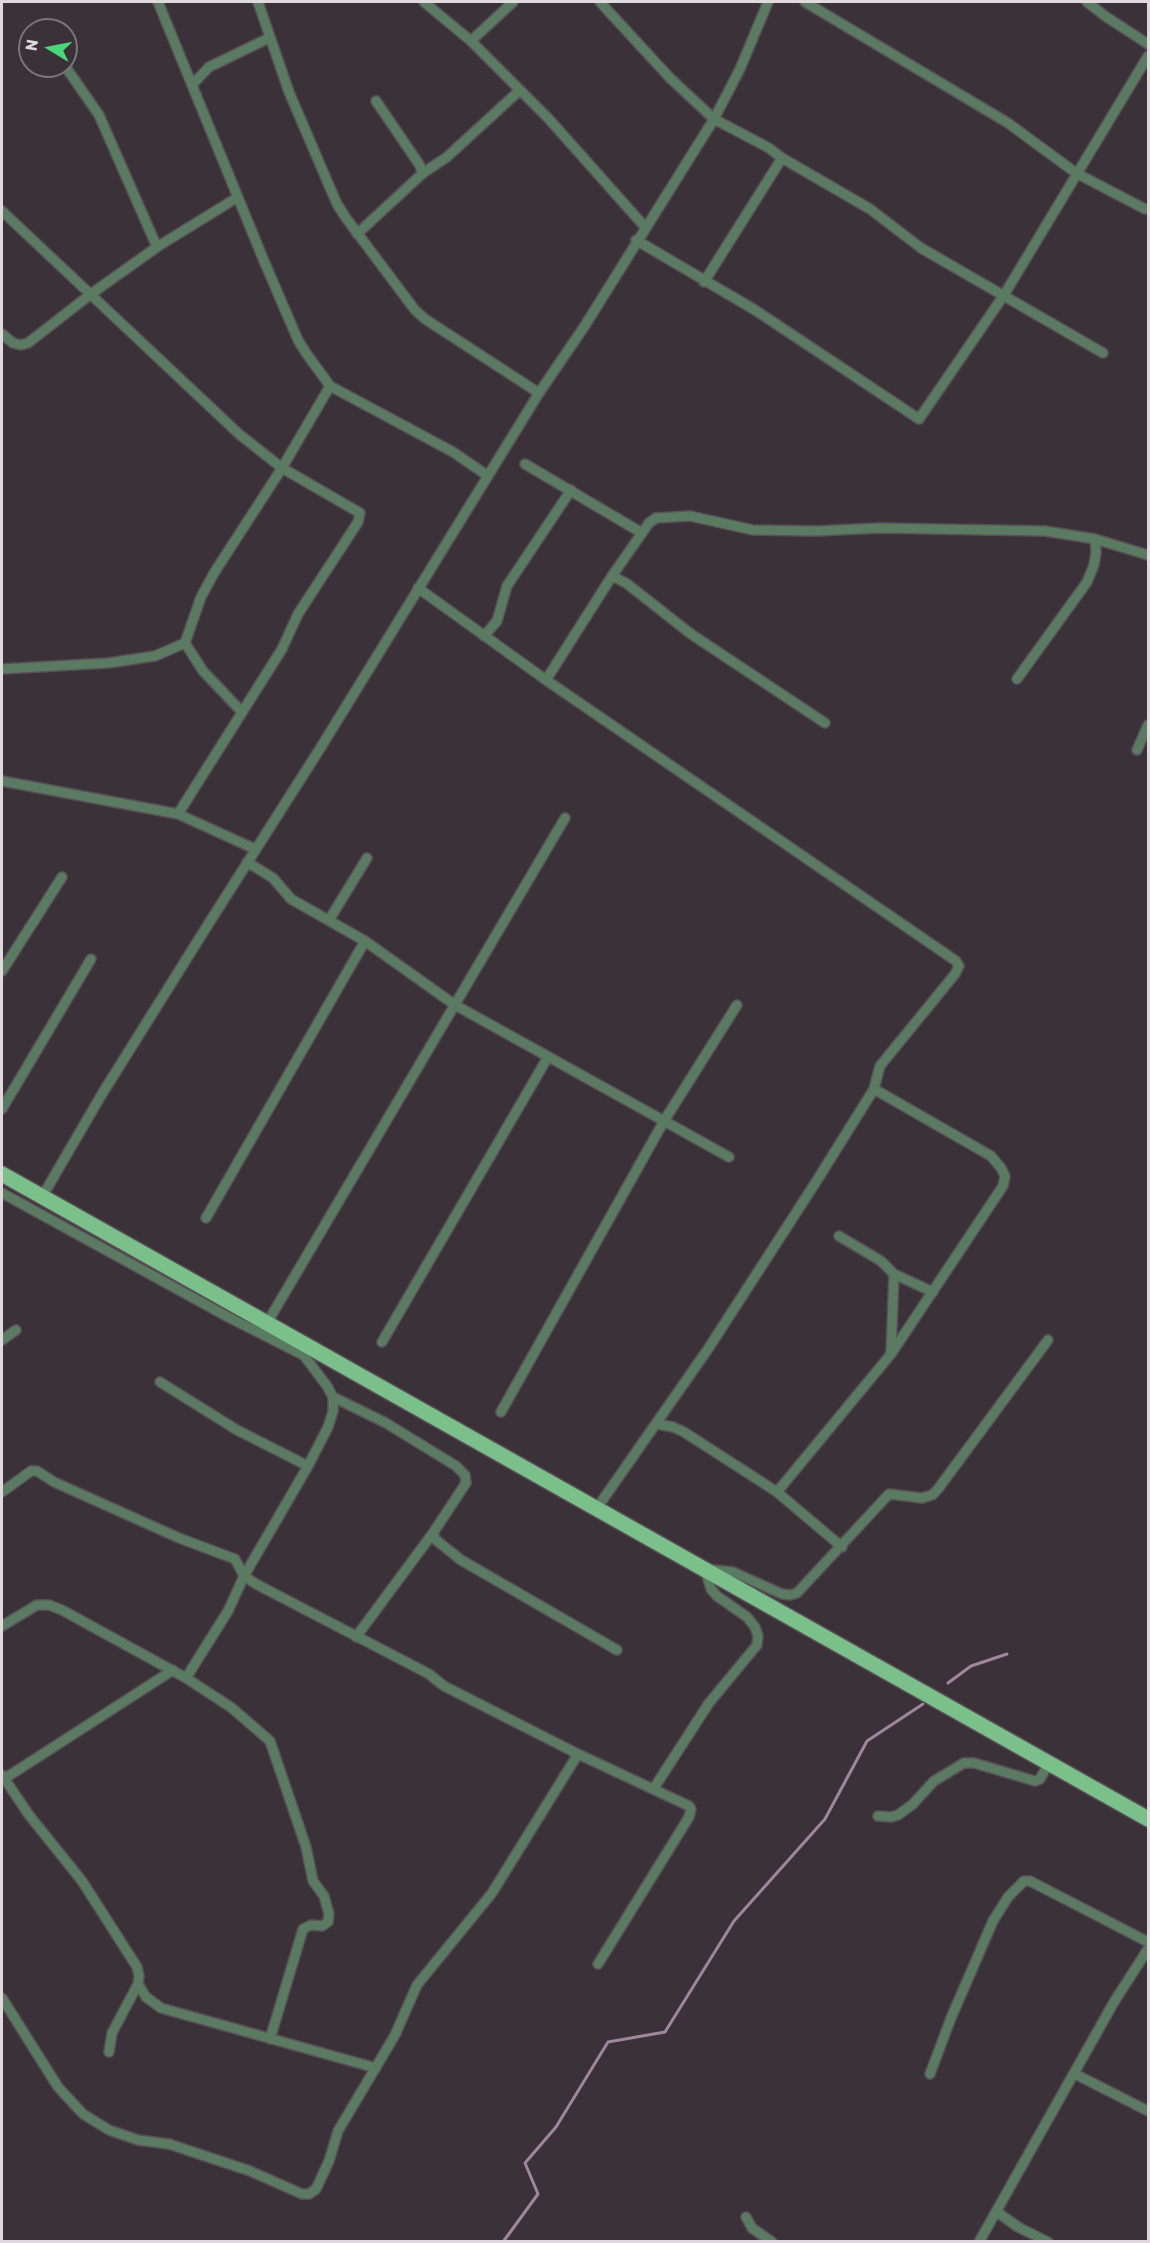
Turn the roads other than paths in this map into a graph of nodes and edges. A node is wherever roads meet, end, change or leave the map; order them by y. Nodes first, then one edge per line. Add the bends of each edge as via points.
1 (158, 2) edge
2 (258, 2) edge
3 (424, 2) edge
4 (513, 2) edge
5 (600, 2) edge
6 (768, 2) edge
7 (805, 2) edge
8 (1087, 2) edge
9 (269, 38) junction
10 (471, 41) junction
11 (1149, 44) edge
12 (1149, 56) edge
13 (73, 78) edge
14 (192, 85) junction
15 (520, 90) junction
16 (376, 101) dead end
17 (714, 119) junction
18 (782, 158) junction
19 (423, 173) junction
20 (1076, 173) junction
21 (238, 197) junction
22 (1145, 209) dead end
23 (2, 211) edge
24 (645, 227) junction
25 (357, 234) junction
26 (636, 240) junction
27 (157, 247) junction
28 (704, 282) junction
29 (91, 294) junction
30 (1004, 295) junction
31 (2, 334) edge
32 (1103, 353) dead end
33 (330, 386) junction
34 (539, 393) junction
35 (525, 464) dead end
36 (282, 468) junction
37 (488, 476) junction
38 (571, 490) junction
39 (642, 533) junction
40 (1095, 539) junction
41 (1149, 555) edge
42 (612, 576) junction
43 (417, 588) junction
44 (484, 636) junction
45 (185, 643) junction
46 (2, 669) edge
47 (1017, 679) dead end
48 (546, 680) junction
49 (241, 711) junction
50 (825, 723) dead end
51 (1149, 725) edge
52 (1137, 750) dead end
53 (2, 781) edge
54 (178, 814) junction
55 (565, 818) dead end
56 (255, 849) junction
57 (367, 858) dead end
58 (248, 862) junction
59 (62, 877) dead end
60 (329, 920) junction
61 (365, 941) junction
62 (91, 959) dead end
63 (2, 971) edge
64 (455, 1005) junction
65 (737, 1005) dead end
66 (548, 1057) junction
67 (874, 1089) junction
68 (2, 1109) edge
69 (664, 1121) junction
70 (729, 1157) dead end
71 (2, 1174) edge
72 (2, 1193) edge
73 (42, 1197) junction
74 (206, 1218) dead end
75 (839, 1236) dead end
76 (894, 1274) junction
77 (933, 1293) junction
78 (267, 1323) junction
79 (16, 1330) dead end
80 (288, 1335) junction
81 (2, 1340) edge
82 (1048, 1340) dead end
83 (382, 1342) dead end
84 (891, 1354) junction
85 (303, 1355) junction
86 (160, 1382) dead end
87 (333, 1398) junction
88 (501, 1412) dead end
89 (657, 1424) junction
90 (308, 1466) junction
91 (2, 1492) edge
92 (777, 1492) junction
93 (597, 1508) junction
94 (433, 1533) junction
95 (842, 1547) junction
96 (705, 1569) junction
97 (244, 1576) junction
98 (2, 1626) edge
99 (356, 1636) junction
100 (617, 1650) dead end
101 (172, 1670) junction
102 (186, 1678) junction
103 (578, 1754) junction
104 (1049, 1763) junction
105 (3, 1777) edge
106 (654, 1788) junction
107 (878, 1816) dead end
108 (1149, 1819) edge
109 (1149, 1942) edge
110 (1149, 1949) edge
111 (598, 1964) dead end
112 (138, 1984) junction
113 (2, 1998) edge
114 (270, 2039) junction
115 (109, 2052) dead end
116 (376, 2068) junction
117 (930, 2074) dead end
118 (1075, 2074) junction
119 (1149, 2111) edge
120 (997, 2212) junction
121 (746, 2217) dead end
122 (772, 2241) edge
123 (979, 2241) edge
124 (1048, 2241) edge

1 - 14 street
2 - 9 street
3 - 10 street
4 - 10 street
5 - 17 street
6 - 17 street
7 - 20 street via 1008,123
8 - 11 street
9 - 14 street via 209,67
9 - 25 street via 337,204
10 - 15 street
12 - 20 street
13 - 27 street via 99,115
14 - 21 street
15 - 19 street via 447,157
15 - 24 street
16 - 19 street
17 - 18 street
17 - 24 street
18 - 28 street
18 - 30 street via 870,209 921,248
19 - 25 street
20 - 22 street
20 - 30 street
21 - 27 street
21 - 33 street via 298,340
23 - 29 street
24 - 26 street
25 - 34 street via 425,319
26 - 28 street
26 - 34 street
27 - 29 street
28 - 30 street via 755,310 919,419
29 - 31 street via 28,343 13,344
29 - 36 street via 238,434
30 - 32 street
33 - 36 street
33 - 37 street via 453,452
34 - 37 street
35 - 38 street
36 - 45 street via 214,573
36 - 49 street via 360,513 298,615 282,649
37 - 43 street
38 - 39 street
38 - 44 street via 507,586 497,621
39 - 40 street via 656,518 690,516 753,530 1045,531
39 - 42 street
40 - 41 street
40 - 47 street via 1094,565 1087,582
42 - 48 street
42 - 50 street
43 - 44 street
43 - 56 street
44 - 48 street
45 - 46 street via 155,656 108,663
45 - 49 street via 203,671
48 - 67 street via 956,961 956,974 880,1066
49 - 54 street
51 - 52 street
53 - 54 street
54 - 56 street
55 - 64 street
56 - 58 street
57 - 60 street
58 - 60 street via 273,878 291,899
58 - 73 street
59 - 63 street
60 - 61 street
61 - 64 street
61 - 74 street
62 - 68 street
64 - 66 street
64 - 78 street
65 - 69 street
66 - 69 street
66 - 83 street
67 - 77 street via 991,1156 1005,1176 1003,1186
67 - 89 street
69 - 70 street
69 - 88 street
71 - 73 main road
72 - 85 street
73 - 78 main road
75 - 76 street via 881,1261
76 - 77 street
76 - 84 street
77 - 84 street
78 - 80 main road
79 - 81 street
80 - 85 street
80 - 93 main road
82 - 95 street via 932,1496 889,1494
84 - 92 street
85 - 87 street
86 - 90 street via 237,1430
87 - 90 street via 328,1427
87 - 94 street via 386,1423 465,1475 466,1483
89 - 92 street via 684,1432
89 - 93 street
90 - 97 street
91 - 97 street via 37,1471 179,1538 235,1559
92 - 95 street
93 - 96 main road
94 - 99 street
94 - 100 street via 461,1560
95 - 96 street via 797,1593 790,1595 733,1572
96 - 104 main road
96 - 106 street via 717,1596 755,1627 757,1645 710,1703
97 - 99 street
97 - 102 street via 228,1611
98 - 101 street via 37,1605 49,1605
99 - 103 street
101 - 102 street
101 - 105 street
102 - 114 street via 232,1708 270,1741 306,1847 313,1881 327,1904 328,1922 303,1929
103 - 106 street
103 - 116 street via 492,1893 417,1985
104 - 107 street via 1040,1779 1035,1780 964,1763 934,1781 898,1815
104 - 108 main road
105 - 112 street via 82,1881 137,1967
106 - 111 street via 689,1806 689,1816
109 - 117 street via 1024,1881 993,1921
110 - 118 street via 1114,2002
112 - 114 street via 146,1997 161,2008
112 - 115 street via 112,2033
113 - 116 street via 58,2087 83,2114 110,2130 138,2140 169,2144 250,2171 302,2194 316,2189 338,2131
114 - 116 street
118 - 119 street
118 - 120 street
120 - 123 street
120 - 124 street
121 - 122 street via 752,2228

